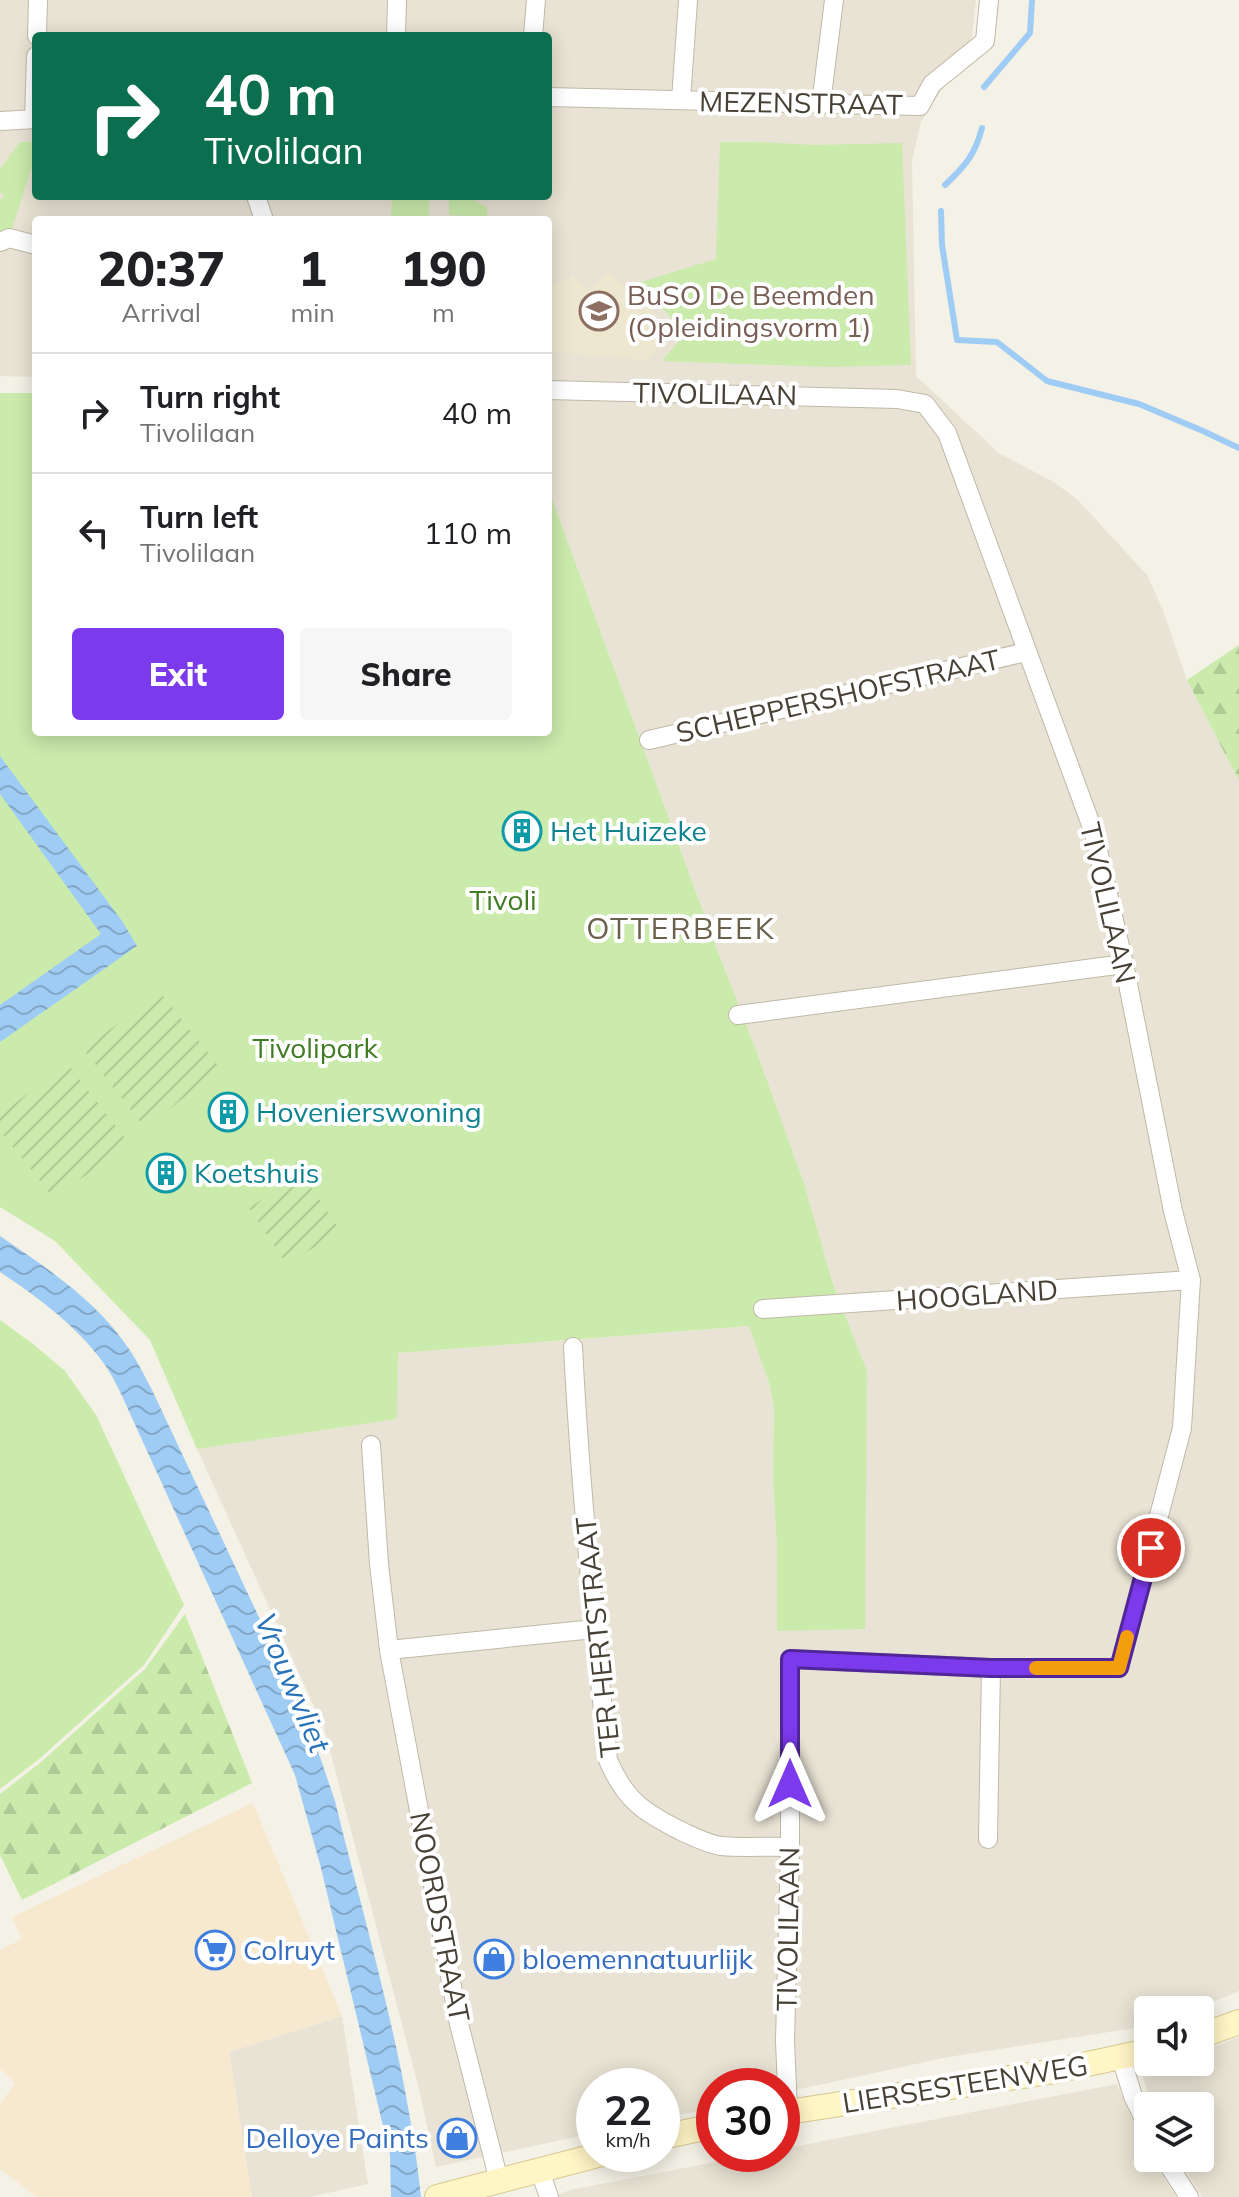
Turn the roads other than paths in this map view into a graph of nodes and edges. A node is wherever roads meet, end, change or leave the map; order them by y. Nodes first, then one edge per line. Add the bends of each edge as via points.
1 (38, 0) edge
2 (397, 0) edge
3 (536, 0) edge
4 (688, 0) edge
5 (834, 0) edge
6 (989, 0) edge
7 (37, 32) edge
8 (396, 32) edge
9 (533, 32) edge
10 (552, 97) edge
11 (681, 100) junction
12 (821, 104) junction
13 (32, 119) edge
14 (0, 121) edge
15 (0, 242) edge
16 (32, 244) edge
17 (552, 390) edge
18 (1026, 652) junction
19 (649, 740) dead end
20 (1124, 964) junction
21 (738, 1015) dead end
22 (1191, 1280) junction
23 (763, 1309) dead end
24 (573, 1347) dead end
25 (371, 1445) dead end
26 (594, 1629) junction
27 (389, 1650) junction
28 (991, 1668) junction
29 (988, 1839) dead end
30 (790, 1847) junction
31 (1239, 2022) edge
32 (1214, 2031) edge
33 (1134, 2055) edge
34 (1121, 2058) junction
35 (785, 2068) edge
36 (1134, 2098) edge
37 (800, 2110) edge
38 (576, 2161) edge
39 (540, 2171) junction
40 (1173, 2172) edge
41 (499, 2181) junction
42 (439, 2197) edge
43 (549, 2197) edge
44 (1189, 2197) edge

1 - 7 street
2 - 8 street
3 - 9 street
4 - 11 street
5 - 12 street
6 - 12 street, MEZENSTRAAT via 985,41 932,84 920,106
10 - 11 street, MEZENSTRAAT
11 - 12 street, MEZENSTRAAT
13 - 14 street
15 - 16 street via 9,238
17 - 18 street, TIVOLILAAN via 925,404 947,433
18 - 19 street, SCHEPPERSHOFSTRAAT
18 - 20 street, TIVOLILAAN via 1094,833
20 - 21 street
20 - 22 street, TIVOLILAAN
22 - 23 street, HOOGLAND
22 - 28 street, TIVOLILAAN via 1182,1428 1119,1668
24 - 26 street, TER HERTSTRAAT
25 - 27 street, NOORDSTRAAT
26 - 27 street
26 - 30 street, TER HERTSTRAAT via 608,1760 626,1793 644,1811 704,1842
27 - 41 street, NOORDSTRAAT via 459,2024
28 - 29 street
28 - 30 street, TIVOLILAAN via 790,1659
30 - 35 street, TIVOLILAAN
31 - 32 main road
33 - 34 main road, LIERSESTEENWEG
34 - 36 street
34 - 37 main road, LIERSESTEENWEG
38 - 39 main road
39 - 41 main road
39 - 43 street
40 - 44 street
41 - 42 main road

